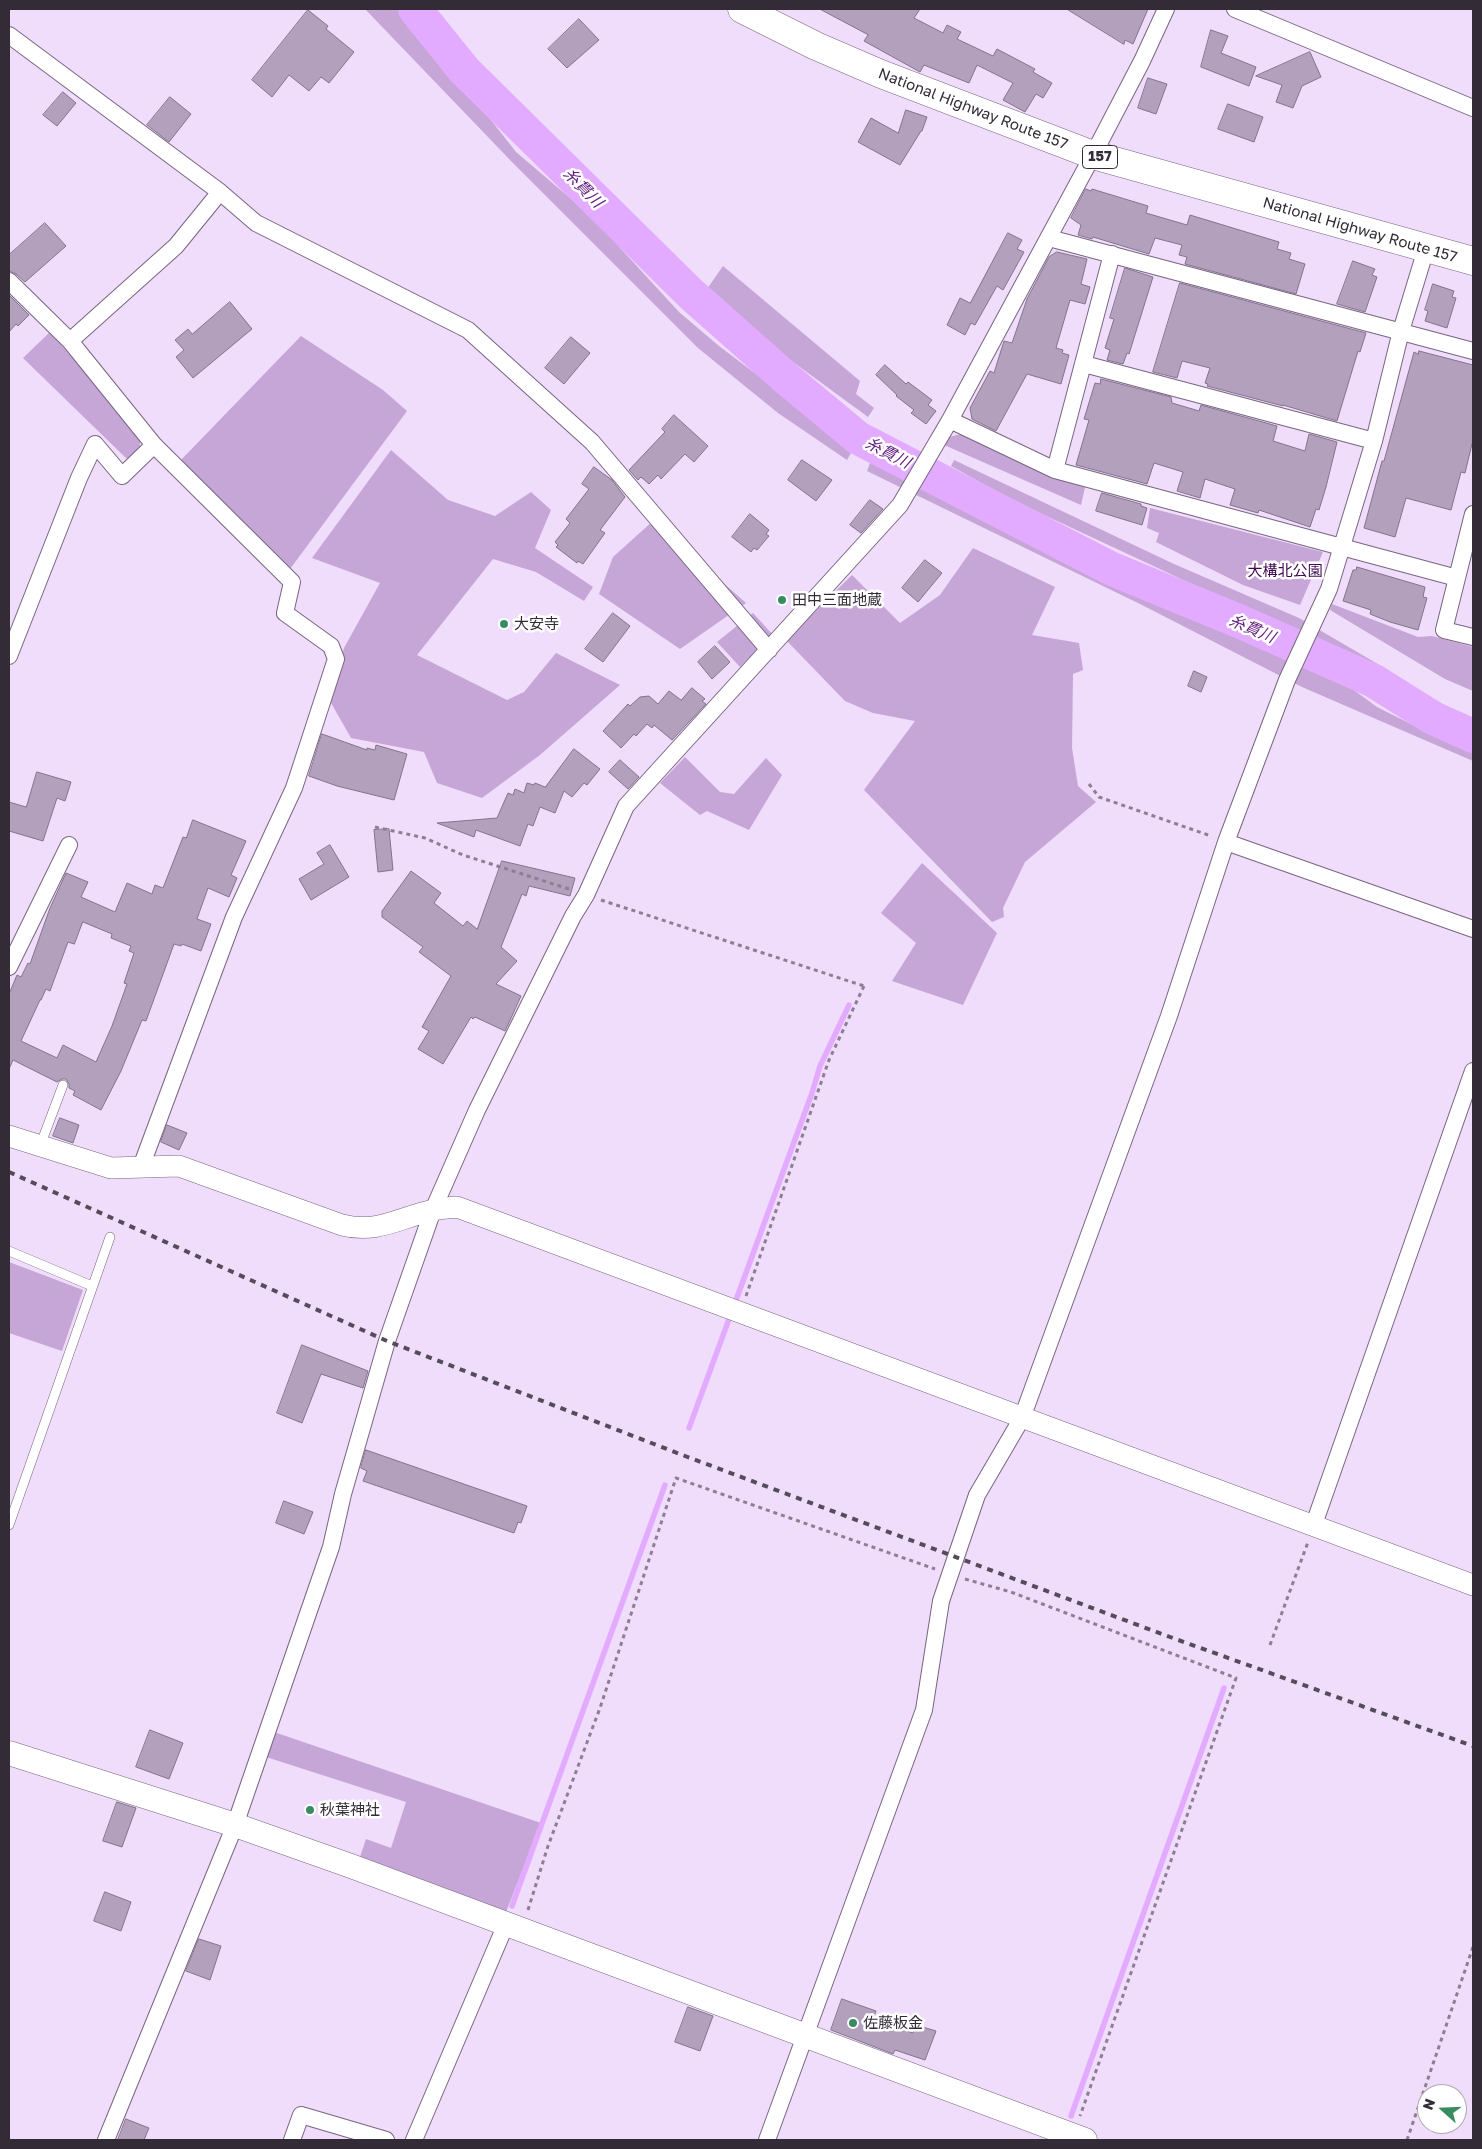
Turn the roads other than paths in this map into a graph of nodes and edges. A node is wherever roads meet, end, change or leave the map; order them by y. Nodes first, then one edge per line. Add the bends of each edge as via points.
1 (742, 9) edge
2 (1166, 9) edge
3 (1235, 9) edge
4 (9, 35) edge
5 (1473, 108) edge
6 (1093, 155) junction
7 (220, 192) junction
8 (1048, 238) junction
9 (1426, 249) junction
10 (1112, 254) junction
11 (1473, 261) edge
12 (9, 281) edge
13 (1401, 331) junction
14 (70, 341) junction
15 (1473, 350) edge
16 (1084, 364) junction
17 (950, 420) junction
18 (1374, 441) junction
19 (154, 445) junction
20 (1055, 470) junction
21 (1473, 514) edge
22 (1342, 548) junction
23 (1457, 578) junction
24 (1473, 637) edge
25 (769, 650) junction
26 (9, 656) edge
27 (1226, 842) junction
28 (69, 845) dead end
29 (1473, 929) edge
30 (9, 967) edge
31 (1473, 1071) edge
32 (63, 1085) dead end
33 (9, 1136) edge
34 (40, 1147) junction
35 (141, 1168) junction
36 (433, 1210) junction
37 (110, 1237) dead end
38 (9, 1251) edge
39 (92, 1286) junction
40 (1022, 1418) junction
41 (9, 1524) edge
42 (1313, 1527) junction
43 (1473, 1585) edge
44 (9, 1753) edge
45 (235, 1825) junction
46 (514, 1926) junction
47 (804, 2036) junction
48 (1079, 2138) edge
49 (106, 2140) edge
50 (292, 2140) edge
51 (386, 2140) edge
52 (414, 2140) edge
53 (767, 2140) edge

1 - 6 highway, National Highway Route 157 / 157 via 881,74
2 - 6 street
3 - 5 street
4 - 7 street
6 - 8 street
6 - 9 highway, National Highway Route 157 / 157
7 - 14 street via 176,246
7 - 25 street via 256,223 468,330 592,442
8 - 10 street
8 - 17 street
9 - 11 highway, National Highway Route 157 / 157
9 - 13 street
10 - 13 street
10 - 16 street
12 - 14 street
13 - 15 street
13 - 18 street
14 - 19 street
16 - 18 street
16 - 20 street
17 - 20 street
17 - 25 street via 900,505
18 - 22 street
19 - 26 street via 122,476 95,444
19 - 35 street via 292,582 285,613 331,646 336,659 294,788 234,917
20 - 22 street
21 - 23 street
22 - 23 street
22 - 27 street via 1329,589 1287,680
23 - 24 street via 1444,630
25 - 36 street via 626,806 586,895 572,916 477,1110
27 - 29 street
27 - 40 street via 1169,1016
28 - 30 street
31 - 42 street
32 - 34 lane
33 - 34 street
34 - 35 street via 110,1168
35 - 36 street via 179,1166 359,1229 390,1224
36 - 40 street via 457,1207
36 - 45 street via 387,1341 331,1547
37 - 39 lane
38 - 39 lane
39 - 41 lane
40 - 42 street
40 - 47 street via 977,1496 941,1601 924,1710
42 - 43 street
44 - 45 main road
45 - 46 main road
45 - 49 street
46 - 47 main road
46 - 52 street
47 - 48 main road
47 - 53 street
50 - 51 street via 301,2115

